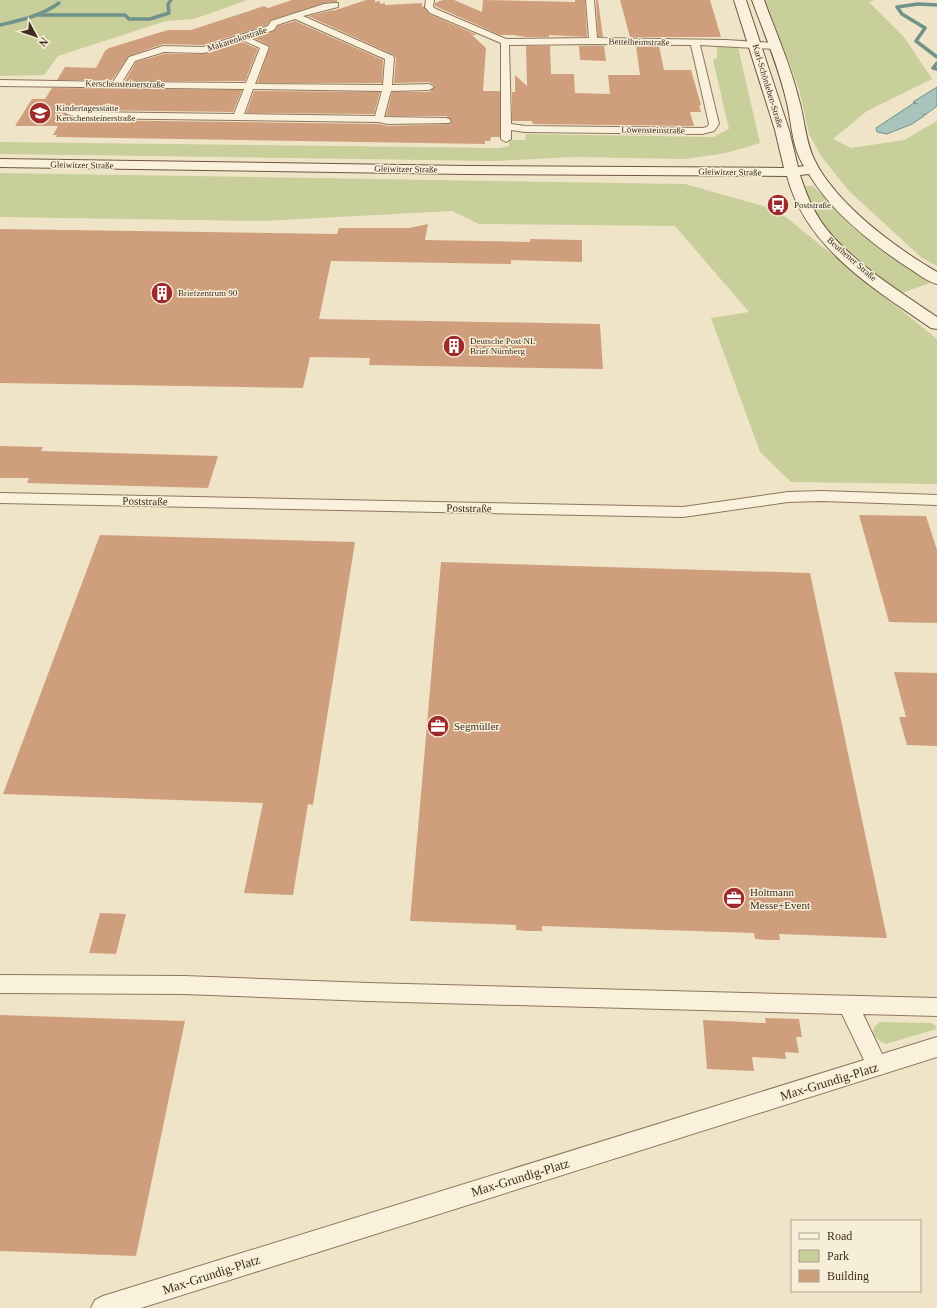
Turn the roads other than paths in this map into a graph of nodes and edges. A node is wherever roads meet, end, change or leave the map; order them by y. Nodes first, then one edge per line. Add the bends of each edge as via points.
1 (430, 0) edge
2 (590, 0) edge
3 (740, 0) edge
4 (758, 0) edge
5 (334, 6) dead end
6 (296, 16) junction
7 (242, 38) junction
8 (593, 41) junction
9 (505, 42) junction
10 (694, 43) junction
11 (755, 45) junction
12 (774, 46) junction
13 (0, 83) edge
14 (116, 84) junction
15 (250, 86) junction
16 (429, 87) dead end
17 (387, 88) junction
18 (70, 112) dead end
19 (238, 117) junction
20 (379, 119) junction
21 (446, 122) dead end
22 (506, 126) junction
23 (506, 140) dead end
24 (0, 163) edge
25 (812, 170) junction
26 (793, 172) junction
27 (937, 279) edge
28 (937, 324) edge
29 (0, 498) edge
30 (937, 500) edge
31 (0, 984) edge
32 (848, 1004) junction
33 (937, 1007) edge
34 (937, 1047) edge
35 (877, 1066) junction
36 (103, 1308) edge

1 - 9 street via 429,7 433,11
2 - 8 street
3 - 11 main road, Karl-Schönleben-Straße
4 - 12 main road, Karl-Schönleben-Straße
5 - 6 street, Makarenkostraße
6 - 7 street, Makarenkostraße
6 - 17 street via 390,58
7 - 14 street, Makarenkostraße via 204,50 163,49 132,59
7 - 15 street via 265,47
8 - 9 street, Bettelheimstraße
8 - 10 street, Bettelheimstraße
9 - 22 street
10 - 11 street, Bettelheimstraße
10 - 22 street, Löwensteinstraße via 714,124 711,129 525,129
11 - 12 street, Bettelheimstraße
11 - 26 main road, Karl-Schönleben-Straße
12 - 25 main road, Karl-Schönleben-Straße via 793,101 801,144
13 - 14 street, Kerschensteinerstraße
14 - 15 street, Kerschensteinerstraße
15 - 17 street, Kerschensteinerstraße
15 - 19 street
16 - 17 street, Kerschensteinerstraße
17 - 20 street
18 - 19 street via 82,115
19 - 20 street
20 - 21 street
22 - 23 street
24 - 26 main road, Gleiwitzer Straße
25 - 26 main road, Gleiwitzer Straße
25 - 27 main road via 830,193 867,229 907,261
26 - 28 main road, Beuthener Straße via 804,207 830,241 864,271
29 - 30 street, Poststraße via 683,512 788,497
31 - 32 street via 184,985
32 - 33 street
32 - 35 street
34 - 35 street, Max-Grundig-Platz
35 - 36 street, Max-Grundig-Platz

